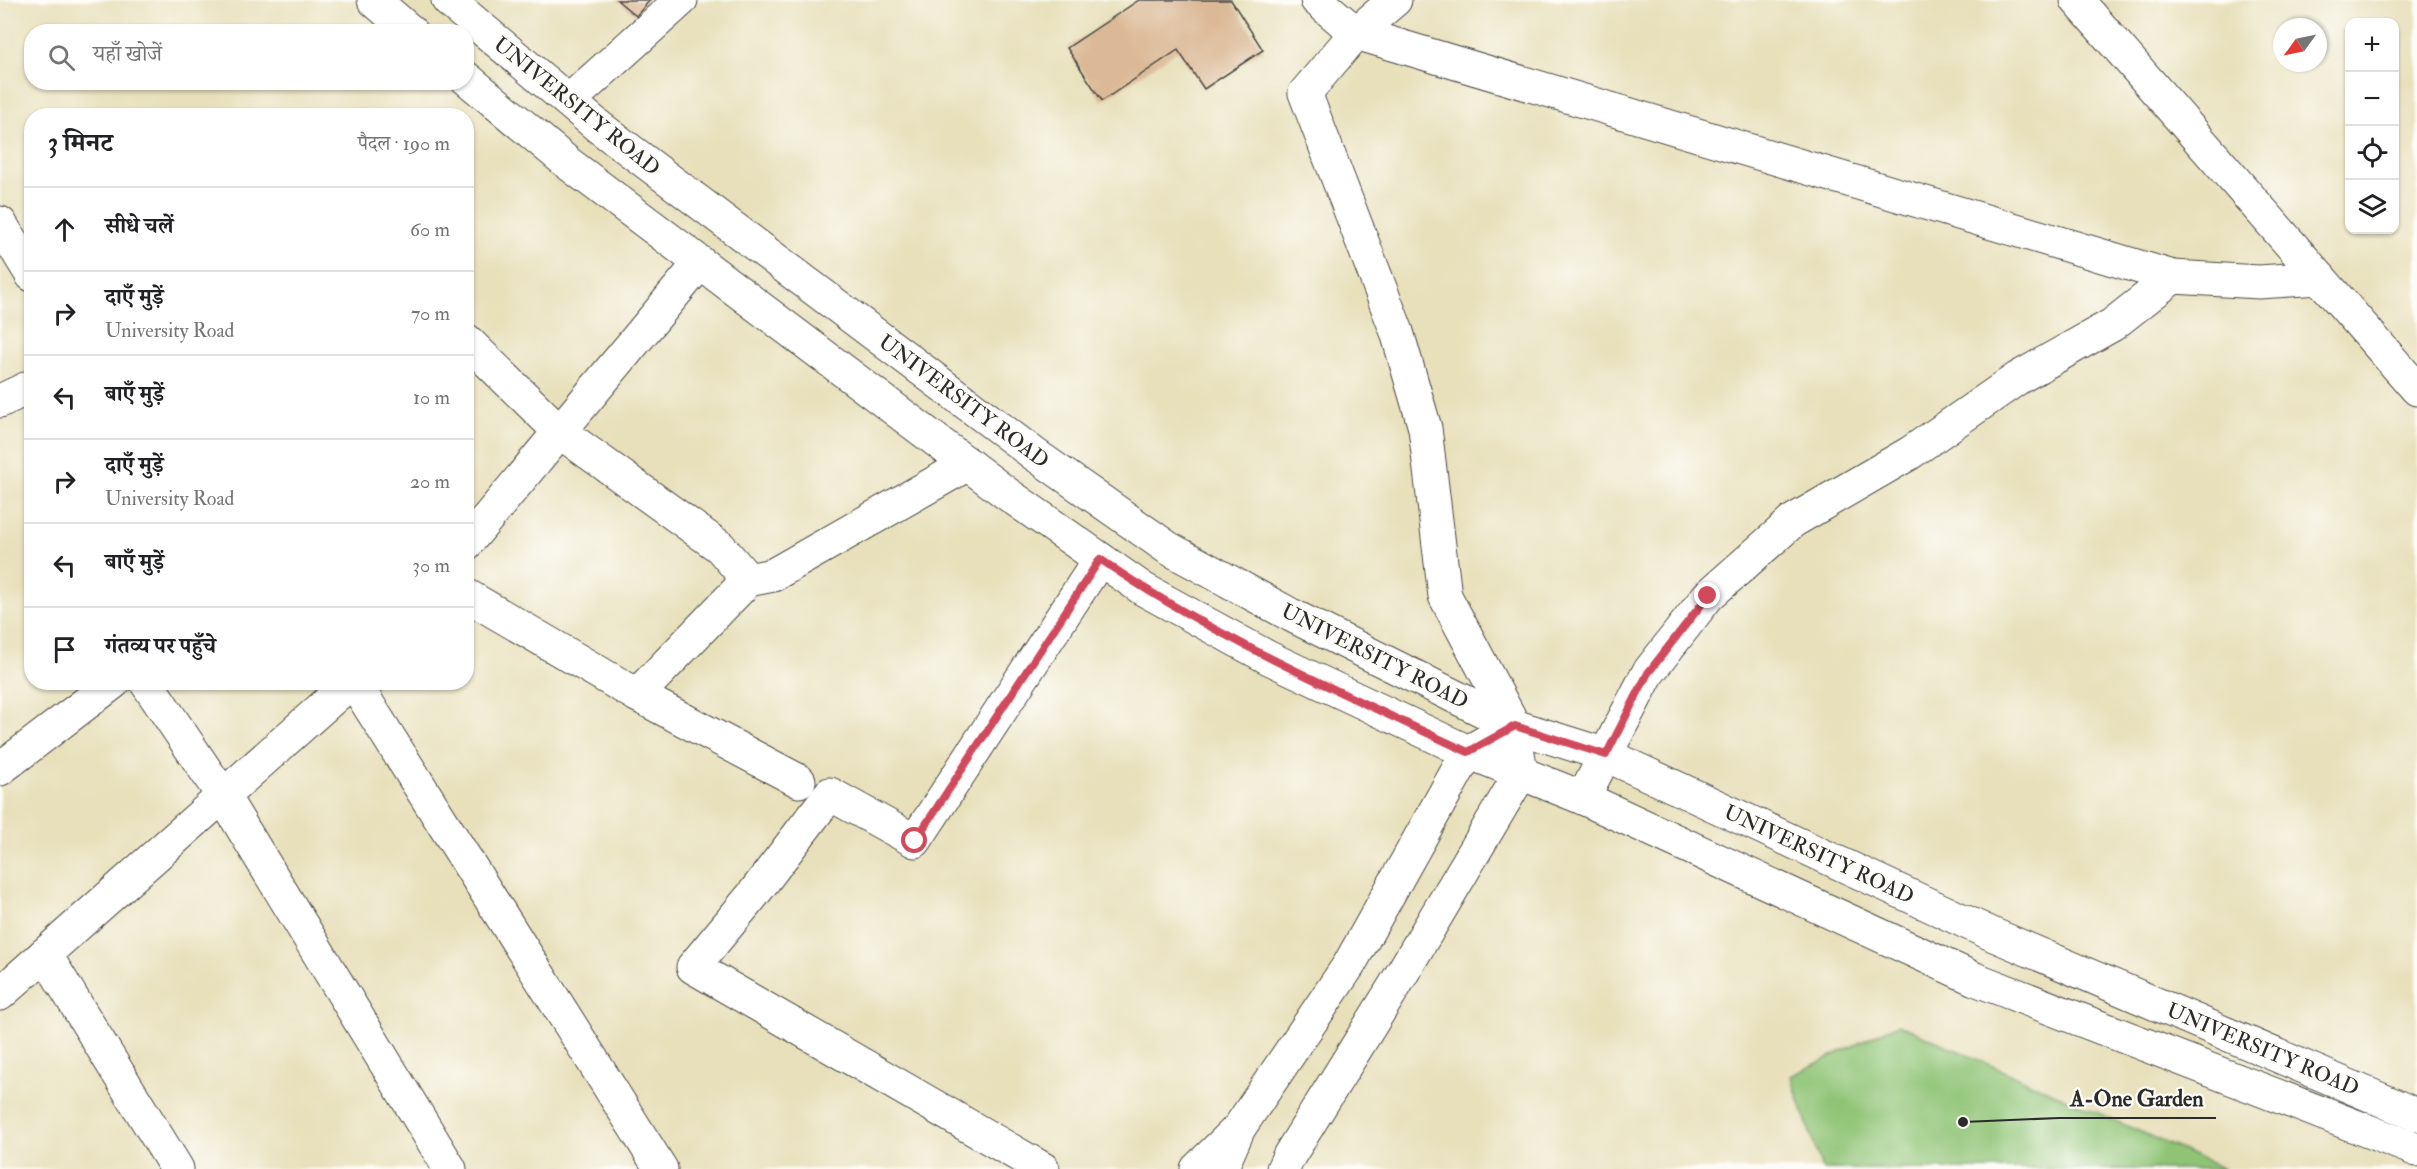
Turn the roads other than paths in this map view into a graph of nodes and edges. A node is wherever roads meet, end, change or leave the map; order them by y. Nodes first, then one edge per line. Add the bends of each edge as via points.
1 (374, 0) edge
2 (448, 0) edge
3 (681, 0) edge
4 (1317, 0) edge
5 (1395, 0) edge
6 (2077, 0) edge
7 (402, 24) edge
8 (1356, 33) junction
9 (474, 85) edge
10 (568, 101) junction
11 (0, 223) edge
12 (24, 262) edge
13 (700, 262) junction
14 (2173, 277) junction
15 (2320, 278) junction
16 (474, 348) edge
17 (2417, 389) edge
18 (24, 390) edge
19 (0, 400) edge
20 (560, 432) junction
21 (968, 464) junction
22 (474, 534) edge
23 (1100, 559) junction
24 (748, 580) junction
25 (474, 600) edge
26 (104, 690) edge
27 (151, 690) edge
28 (344, 690) edge
29 (358, 690) edge
30 (637, 695) junction
31 (1515, 726) junction
32 (1468, 752) junction
33 (1606, 755) junction
34 (0, 769) edge
35 (1521, 774) junction
36 (798, 781) dead end
37 (223, 796) junction
38 (1583, 798) junction
39 (45, 954) junction
40 (0, 994) edge
41 (2417, 1115) edge
42 (1239, 1128) junction
43 (2417, 1150) edge
44 (177, 1169) edge
45 (450, 1169) edge
46 (662, 1169) edge
47 (1043, 1169) edge
48 (1197, 1169) edge
49 (1221, 1169) edge
50 (1283, 1169) edge

1 - 7 street
2 - 10 street, UNIVERSITY ROAD
3 - 10 street
4 - 8 street
5 - 8 street
6 - 15 street
8 - 14 street
8 - 31 street via 1305,93 1396,332 1425,428 1445,596
9 - 13 street, UNIVERSITY ROAD via 569,164
10 - 31 street, UNIVERSITY ROAD via 1034,454 1168,548 1291,615
11 - 12 street
13 - 20 street
13 - 21 street, UNIVERSITY ROAD
14 - 15 street via 2259,282
14 - 33 street via 2112,325 2018,378 1910,453 1793,521 1708,596 1648,673
15 - 17 street
16 - 20 street
18 - 19 street
20 - 22 street
20 - 24 street via 720,548
21 - 23 street, UNIVERSITY ROAD
21 - 24 street via 773,575
23 - 32 street, UNIVERSITY ROAD via 1143,589 1269,658
23 - 47 street via 915,841 831,794 693,967
24 - 30 street
25 - 30 street
26 - 34 street
27 - 37 street
28 - 37 street
29 - 46 street
30 - 36 street
31 - 32 street
31 - 33 street, UNIVERSITY ROAD
31 - 35 street
32 - 35 street, UNIVERSITY ROAD
32 - 42 street via 1348,965
33 - 38 street
33 - 41 street, UNIVERSITY ROAD via 1994,934
35 - 38 street, UNIVERSITY ROAD
35 - 50 street
37 - 39 street
37 - 45 street
38 - 43 street, UNIVERSITY ROAD via 1975,979
39 - 40 street
39 - 44 street
42 - 48 street
42 - 49 street

